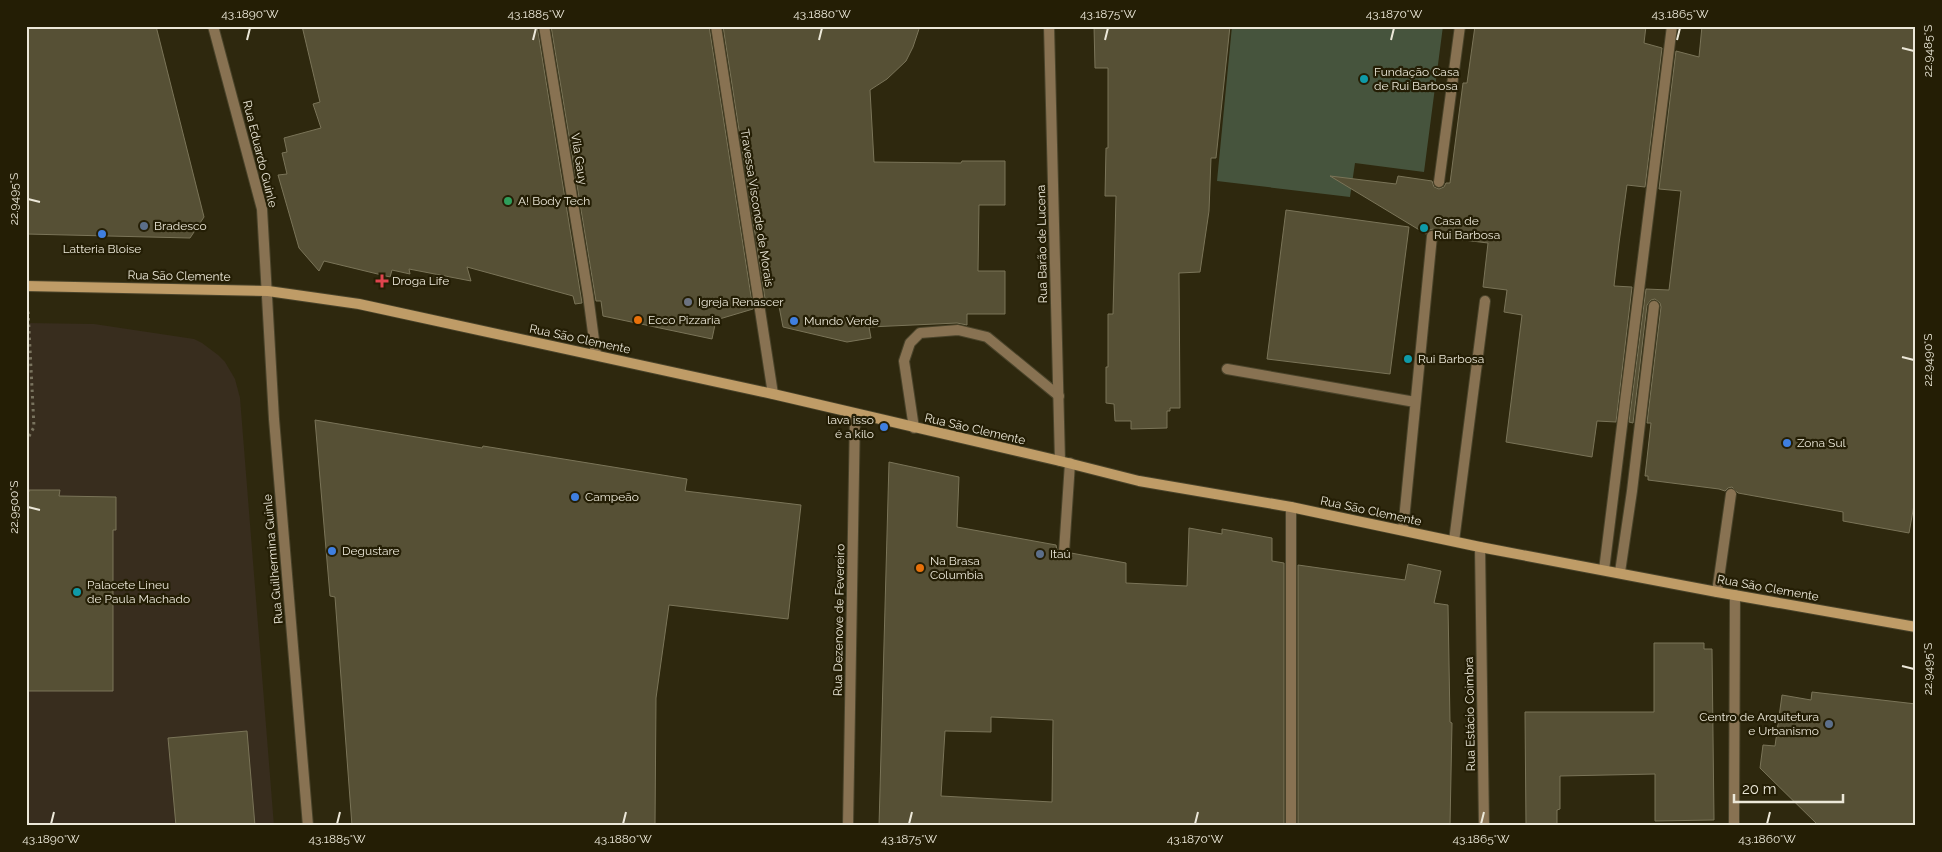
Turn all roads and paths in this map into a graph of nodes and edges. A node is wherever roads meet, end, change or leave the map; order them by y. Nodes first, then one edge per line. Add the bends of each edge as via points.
1 (213, 26) edge
2 (544, 26) edge
3 (716, 26) edge
4 (1049, 26) edge
5 (1460, 26) edge
6 (1672, 26) edge
7 (1439, 182) dead end
8 (1432, 236) dead end
9 (26, 286) edge
10 (268, 291) junction
11 (1485, 301) dead end
12 (1654, 306) dead end
13 (28, 308) dead end
14 (596, 355) junction
15 (1227, 369) dead end
16 (772, 394) junction
17 (1059, 396) junction
18 (1415, 402) junction
19 (855, 414) junction
20 (914, 428) junction
21 (26, 442) edge
22 (1065, 462) junction
23 (1731, 494) dead end
24 (1291, 507) junction
25 (1403, 530) junction
26 (1454, 541) junction
27 (1480, 547) junction
28 (1064, 552) dead end
29 (1604, 570) junction
30 (1620, 572) junction
31 (1717, 592) junction
32 (1735, 595) junction
33 (1916, 627) edge
34 (308, 826) edge
35 (848, 826) edge
36 (1291, 826) edge
37 (1484, 826) edge
38 (1734, 826) edge

1 - 10 street, Rua Eduardo Guinle via 262,209
2 - 14 street, Vila Gauy
3 - 16 street, Travessa Visconde de Morais
4 - 17 street, Rua Barão de Lucena
5 - 7 street
6 - 29 street
8 - 18 street
9 - 10 main road, Rua São Clemente
10 - 14 main road, Rua São Clemente via 359,304
10 - 34 street, Rua Guilhermina Guinle via 274,420
11 - 26 street
12 - 30 street
13 - 21 path via 34,427
14 - 16 main road, Rua São Clemente
15 - 18 street
16 - 19 main road, Rua São Clemente
17 - 20 street via 987,336 958,330 920,333 910,343 904,361
17 - 22 street, Rua Barão de Lucena
18 - 25 street
19 - 20 main road, Rua São Clemente
19 - 35 street, Rua Dezenove de Fevereiro
20 - 22 main road, Rua São Clemente
22 - 24 main road, Rua São Clemente via 1139,481
22 - 28 street, Rua Barão de Lucena
23 - 31 street
24 - 25 main road, Rua São Clemente
24 - 36 street
25 - 26 main road, Rua São Clemente
26 - 27 main road, Rua São Clemente
27 - 29 main road, Rua São Clemente
27 - 37 street, Rua Estácio Coimbra
29 - 30 main road, Rua São Clemente
30 - 31 main road, Rua São Clemente
31 - 32 main road, Rua São Clemente
32 - 33 main road, Rua São Clemente
32 - 38 street

